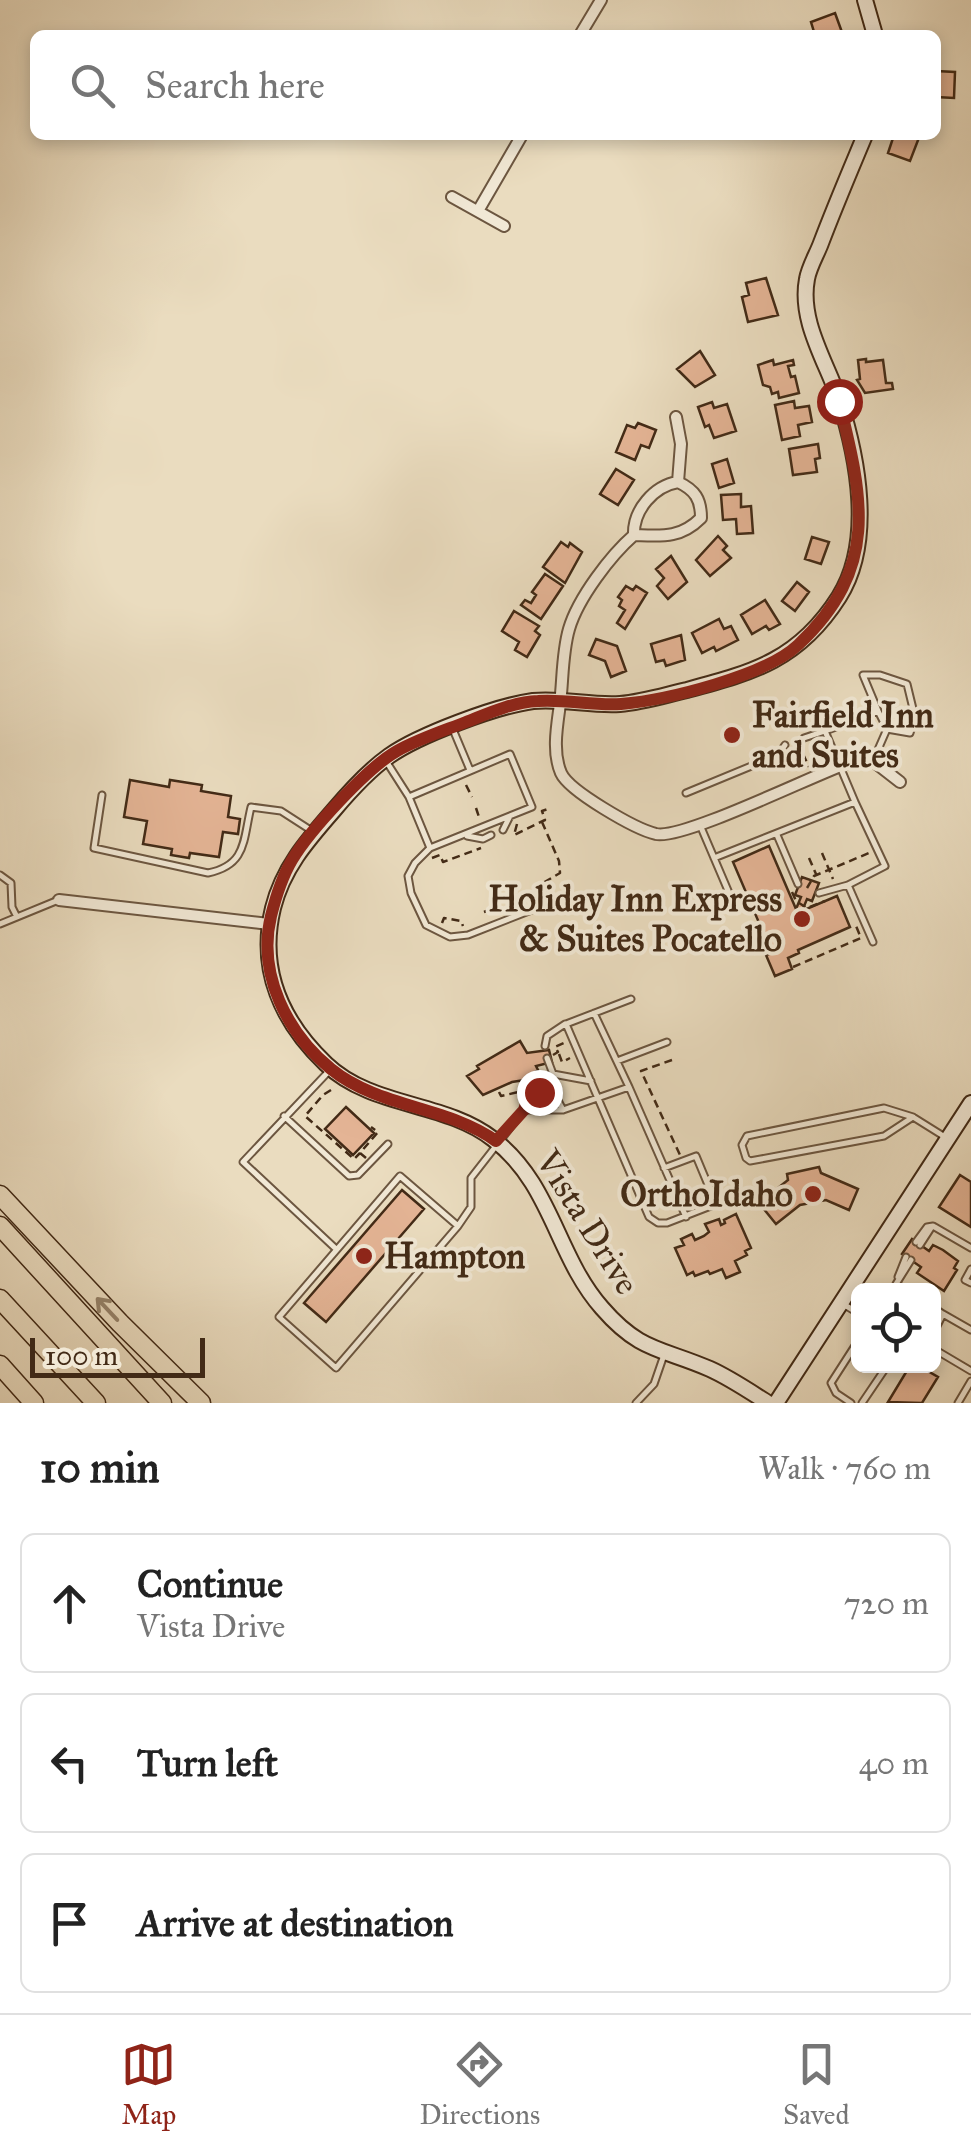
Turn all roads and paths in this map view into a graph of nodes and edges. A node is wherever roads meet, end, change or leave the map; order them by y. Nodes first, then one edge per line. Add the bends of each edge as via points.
1 (601, 0) edge
2 (865, 0) edge
3 (583, 30) edge
4 (874, 30) edge
5 (519, 140) edge
6 (864, 140) edge
7 (452, 197) dead end
8 (478, 211) junction
9 (504, 226) dead end
10 (676, 416) dead end
11 (678, 482) junction
12 (634, 535) junction
13 (560, 701) junction
14 (878, 711) junction
15 (452, 727) junction
16 (888, 728) junction
17 (825, 731) junction
18 (804, 738) dead end
19 (785, 746) dead end
20 (803, 754) dead end
21 (384, 759) junction
22 (873, 761) junction
23 (838, 766) junction
24 (810, 768) dead end
25 (470, 770) junction
26 (464, 780) dead end
27 (900, 782) dead end
28 (686, 793) dead end
29 (102, 794) dead end
30 (409, 796) junction
31 (472, 797) dead end
32 (855, 802) junction
33 (476, 808) dead end
34 (548, 809) dead end
35 (510, 816) junction
36 (480, 822) dead end
37 (542, 822) junction
38 (516, 824) dead end
39 (700, 825) junction
40 (503, 830) dead end
41 (314, 833) junction
42 (777, 834) junction
43 (464, 835) junction
44 (491, 835) dead end
45 (486, 846) dead end
46 (430, 848) junction
47 (870, 852) dead end
48 (822, 853) dead end
49 (714, 858) junction
50 (809, 858) dead end
51 (428, 860) dead end
52 (830, 871) junction
53 (0, 875) edge
54 (816, 876) junction
55 (789, 884) dead end
56 (798, 884) dead end
57 (848, 885) junction
58 (807, 888) dead end
59 (819, 893) dead end
60 (550, 899) joint
61 (59, 900) joint
62 (825, 901) dead end
63 (735, 907) dead end
64 (494, 908) dead end
65 (484, 912) dead end
66 (17, 918) junction
67 (470, 918) dead end
68 (0, 924) edge
69 (269, 924) junction
70 (437, 924) dead end
71 (854, 924) dead end
72 (873, 942) dead end
73 (793, 967) dead end
74 (632, 999) dead end
75 (594, 1013) junction
76 (566, 1024) junction
77 (667, 1042) dead end
78 (545, 1046) dead end
79 (558, 1052) dead end
80 (546, 1058) dead end
81 (672, 1060) dead end
82 (564, 1061) dead end
83 (617, 1061) junction
84 (331, 1069) junction
85 (591, 1082) junction
86 (630, 1087) junction
87 (331, 1090) dead end
88 (525, 1090) dead end
89 (499, 1092) dead end
90 (598, 1098) junction
91 (971, 1103) edge
92 (524, 1110) junction
93 (563, 1110) junction
94 (284, 1116) junction
95 (914, 1117) junction
96 (371, 1127) dead end
97 (948, 1138) junction
98 (496, 1141) junction
99 (388, 1144) dead end
100 (676, 1146) dead end
101 (664, 1168) junction
102 (0, 1195) edge
103 (686, 1217) junction
104 (0, 1226) edge
105 (458, 1226) junction
106 (918, 1243) dead end
107 (335, 1248) junction
108 (971, 1248) edge
109 (908, 1259) dead end
110 (971, 1270) edge
111 (859, 1283) edge
112 (899, 1283) edge
113 (971, 1283) edge
114 (851, 1293) edge
115 (0, 1298) edge
116 (841, 1302) junction
117 (851, 1308) edge
118 (943, 1314) joint
119 (941, 1318) edge
120 (971, 1330) edge
121 (851, 1352) edge
122 (941, 1354) edge
123 (664, 1355) junction
124 (0, 1364) edge
125 (971, 1371) edge
126 (883, 1373) edge
127 (971, 1381) edge
128 (865, 1402) edge
129 (34, 1403) edge
130 (96, 1403) edge
131 (162, 1403) edge
132 (201, 1403) edge
133 (636, 1403) edge
134 (772, 1403) edge
135 (851, 1403) edge
136 (958, 1403) edge

1 - 3 street
2 - 4 street
5 - 8 street
6 - 13 street, Vista Drive via 806,281 811,330 839,401 860,503 856,552 842,594 795,648 770,665 635,702
7 - 8 street
8 - 9 street
10 - 11 street
11 - 12 street via 654,491
11 - 12 street via 696,493 701,518 674,536
12 - 13 street via 576,612
13 - 15 street, Vista Drive via 513,705
13 - 39 street via 556,757 568,784 656,834
14 - 16 lane
14 - 16 lane via 863,675 906,684 915,717 910,733
14 - 17 lane
15 - 21 street, Vista Drive
15 - 25 lane
16 - 22 lane
17 - 18 lane
17 - 23 lane
19 - 28 lane
20 - 24 path
21 - 30 lane
21 - 41 street, Vista Drive
22 - 23 street
22 - 27 street
23 - 32 lane
23 - 39 street
25 - 30 lane
25 - 35 lane via 510,754 532,808
26 - 31 path
29 - 41 lane via 94,848 208,873 239,858 251,807 281,811
30 - 46 lane
32 - 42 lane
32 - 57 lane via 885,866
33 - 36 path
34 - 37 path
35 - 40 lane
35 - 43 lane
37 - 38 path via 514,834
37 - 60 path via 560,873 543,883
39 - 49 lane
41 - 69 street, Vista Drive via 293,858
42 - 49 lane
42 - 56 lane
43 - 44 lane
43 - 46 lane
45 - 51 path via 443,862 440,855
46 - 60 lane via 408,876 419,915 435,932 468,935
47 - 52 path
48 - 52 path
49 - 63 lane
50 - 54 path
52 - 54 path
53 - 66 lane via 11,883
54 - 58 path
55 - 62 path via 796,901 808,908
57 - 59 lane
57 - 72 lane
61 - 66 lane
61 - 69 street
64 - 65 path
66 - 68 lane
67 - 70 path via 463,928 444,918
69 - 84 street, Vista Drive via 269,965 280,1005
71 - 73 path via 861,938
74 - 75 lane
75 - 76 lane
75 - 83 lane
76 - 78 lane via 547,1036
76 - 85 lane
77 - 83 lane
79 - 82 path
80 - 85 lane via 552,1074
81 - 100 path via 641,1072
83 - 86 lane
84 - 94 lane
84 - 98 street, Vista Drive
85 - 90 lane
86 - 90 lane
86 - 101 lane
87 - 96 path via 305,1116 354,1159 378,1132
88 - 89 path
90 - 93 lane
90 - 103 lane via 650,1217 658,1223
91 - 97 street
92 - 93 lane
92 - 93 lane via 529,1095 544,1090
92 - 98 lane
94 - 99 lane via 349,1176
94 - 107 lane via 243,1162
95 - 95 lane via 872,1109 747,1136 742,1145 746,1158 761,1159 884,1136
95 - 97 lane
97 - 111 street
98 - 105 lane via 471,1178 472,1207
98 - 123 street, Vista Drive via 538,1189 591,1296 622,1329
101 - 103 lane
101 - 103 lane via 696,1156 716,1204
132 -> 102 highway
104 - 131 highway
105 - 107 lane via 400,1176
105 - 107 lane via 336,1368 279,1316
106 - 108 lane via 933,1226
109 - 112 lane
110 - 113 lane via 965,1280
114 - 116 street
115 - 130 highway
116 - 117 lane
116 - 134 street
118 - 119 lane
118 - 120 lane
121 - 135 lane via 831,1383
122 - 125 lane
123 - 133 lane via 654,1384
123 - 134 street, Vista Drive via 707,1368
124 - 129 highway
126 - 128 lane
127 - 136 lane

